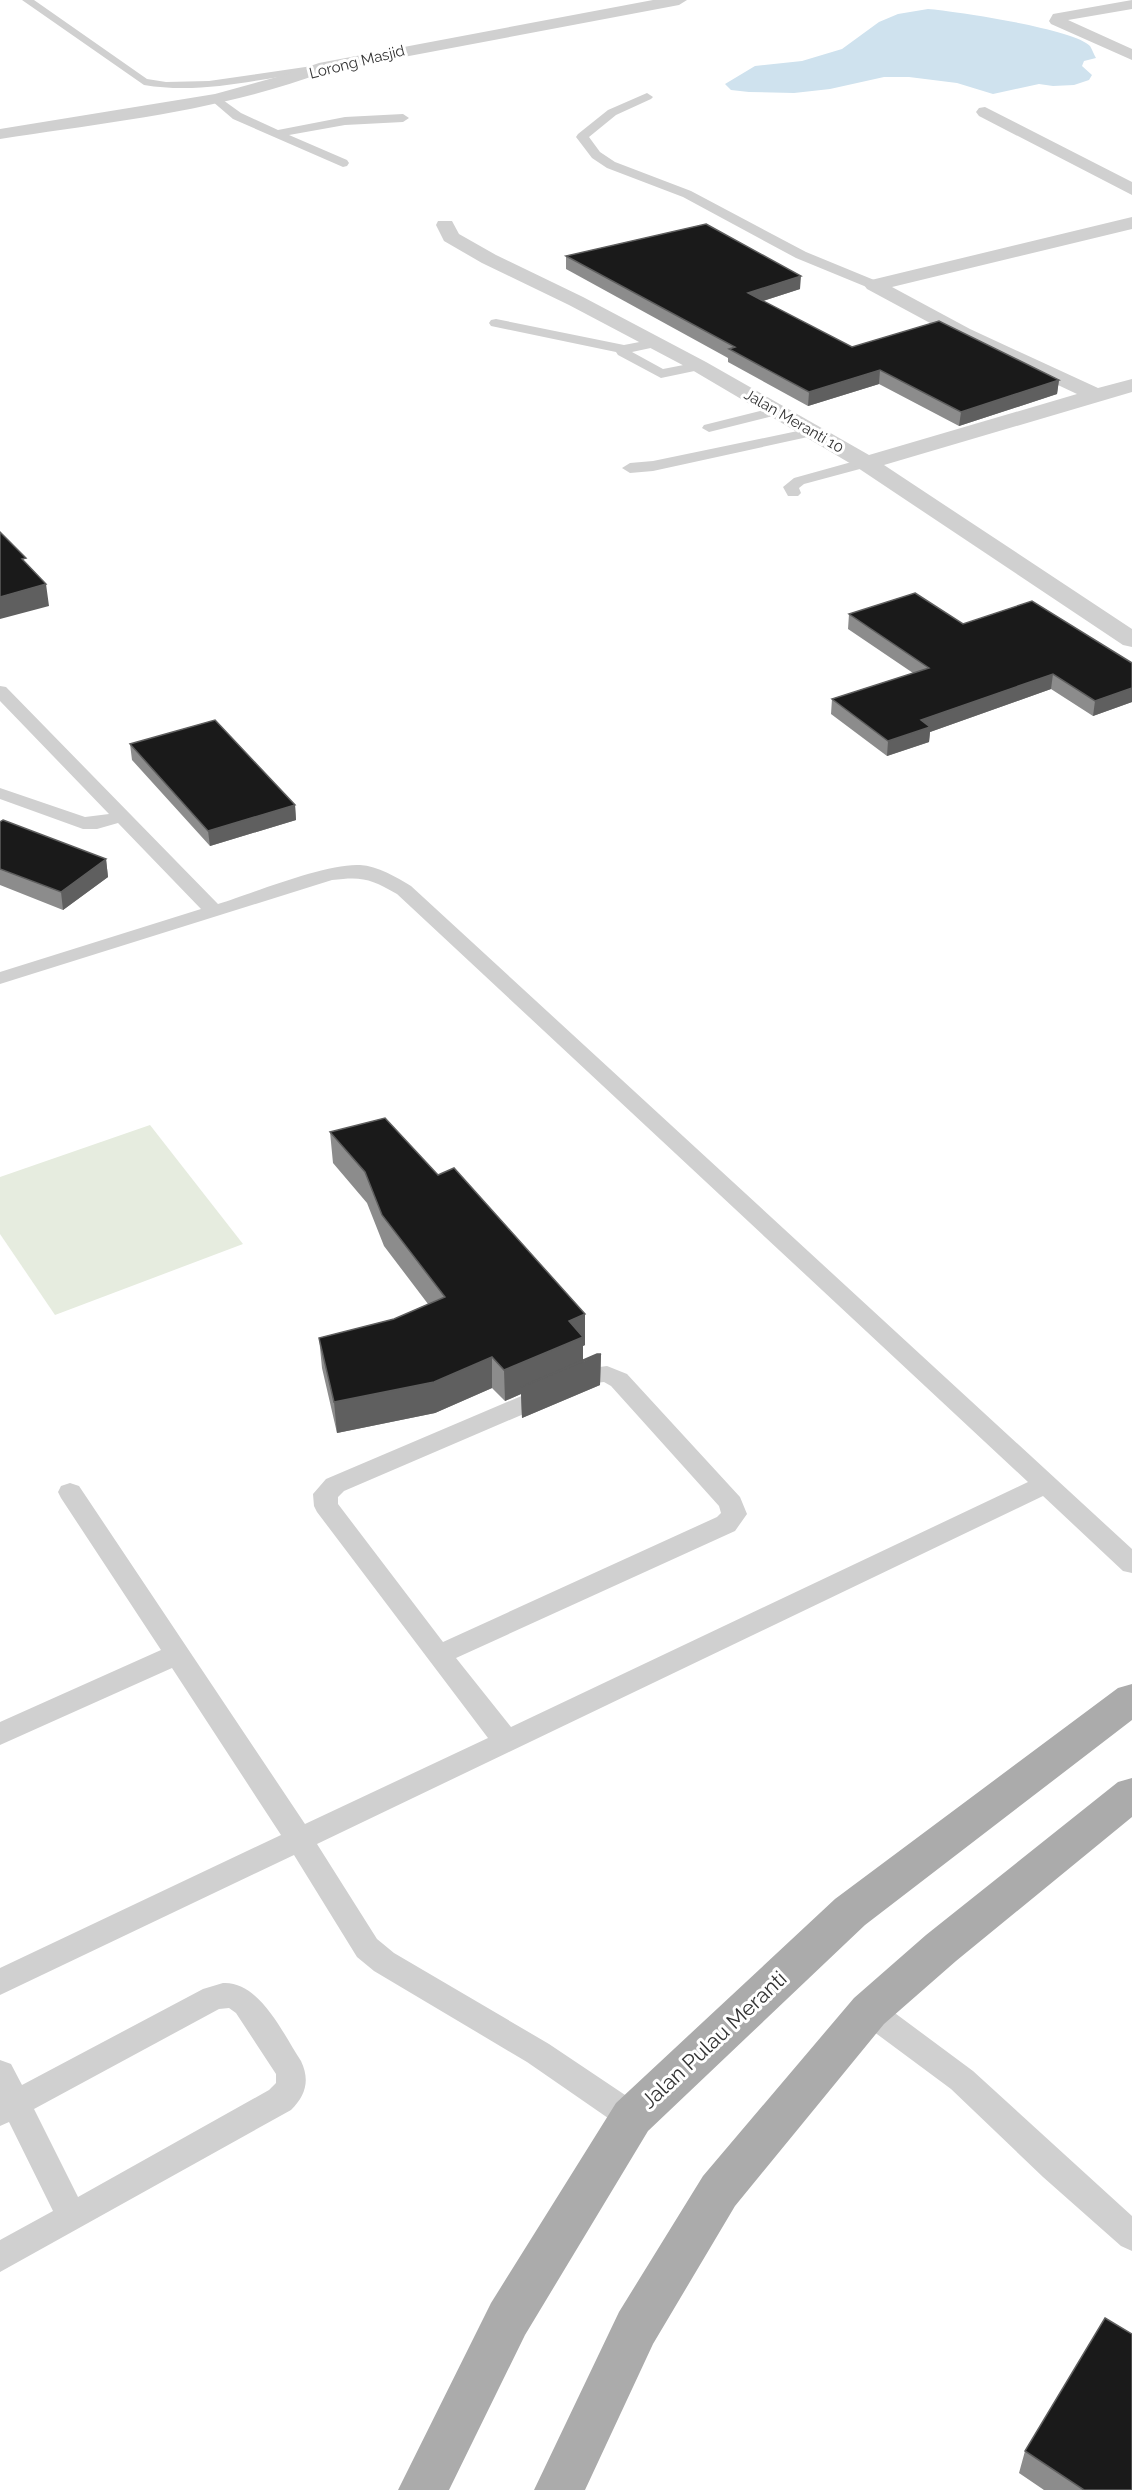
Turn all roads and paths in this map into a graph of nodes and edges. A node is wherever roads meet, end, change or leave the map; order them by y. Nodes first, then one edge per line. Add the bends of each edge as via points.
1 (27, 0) edge
2 (679, 0) edge
3 (1132, 4) edge
4 (1132, 55) edge
5 (319, 68) junction
6 (647, 97) dead end
7 (216, 99) junction
8 (985, 112) dead end
9 (403, 118) dead end
10 (279, 133) junction
11 (0, 134) edge
12 (344, 163) dead end
13 (1132, 189) edge
14 (1132, 223) edge
15 (444, 225) dead end
16 (874, 285) junction
17 (496, 323) dead end
18 (655, 344) junction
19 (624, 349) junction
20 (699, 366) junction
21 (1132, 385) edge
22 (1096, 395) junction
23 (776, 411) junction
24 (710, 428) dead end
25 (812, 432) junction
26 (866, 463) junction
27 (630, 468) dead end
28 (793, 493) dead end
29 (1132, 640) edge
30 (0, 691) edge
31 (0, 793) edge
32 (122, 816) junction
33 (213, 910) junction
34 (0, 978) edge
35 (1047, 1484) junction
36 (70, 1492) dead end
37 (1132, 1564) edge
38 (178, 1654) junction
39 (439, 1656) junction
40 (1132, 1699) edge
41 (0, 1734) edge
42 (506, 1741) junction
43 (1132, 1794) edge
44 (299, 1839) junction
45 (0, 1982) edge
46 (869, 2011) junction
47 (0, 2073) edge
48 (8, 2108) edge
49 (632, 2117) junction
50 (72, 2217) junction
51 (1132, 2236) edge
52 (0, 2257) edge
53 (423, 2490) edge
54 (559, 2490) edge

1 - 5 lane via 144,82 165,87 196,87
2 - 5 street, Lorong Masjid
3 - 4 street via 1059,17 1057,21
5 - 7 street, Lorong Masjid
6 - 16 lane via 611,111 582,136 596,155 611,165 687,194 801,255
7 - 10 lane via 237,116
7 - 11 street, Lorong Masjid
8 - 13 street
9 - 10 lane via 335,122
10 - 12 lane
14 - 16 street
15 - 18 street, Jalan Meranti 10 via 451,237 489,259
16 - 22 street via 963,333
17 - 19 lane
18 - 19 lane
18 - 20 street, Jalan Meranti 10
19 - 20 lane via 623,352 661,374
20 - 23 street, Jalan Meranti 10
21 - 22 street
22 - 26 street
23 - 24 lane
23 - 25 street, Jalan Meranti 10
25 - 26 street, Jalan Meranti 10
25 - 27 lane via 663,465
26 - 28 lane via 799,481 791,487
26 - 29 street, Jalan Meranti 10
30 - 32 lane
31 - 32 lane via 83,823
32 - 33 lane
33 - 34 lane
33 - 35 lane via 305,881 360,871 382,877 404,890
35 - 37 lane
35 - 42 lane
36 - 38 lane
38 - 41 lane
38 - 44 lane
39 - 39 lane via 327,1506 325,1494 335,1485 592,1376 607,1374 619,1380 730,1503 734,1514 726,1524
39 - 42 lane
40 - 49 main road, Jalan Pulau Meranti via 849,1911
42 - 44 lane
43 - 46 main road
44 - 45 lane
44 - 49 lane via 367,1948
46 - 51 lane via 962,2080
46 - 54 main road via 719,2191 636,2328
47 - 48 lane
48 - 50 lane
48 - 50 lane via 225,1994 246,2004 290,2070 293,2081 280,2100
49 - 53 main road, Jalan Pulau Meranti via 508,2319
50 - 52 lane

